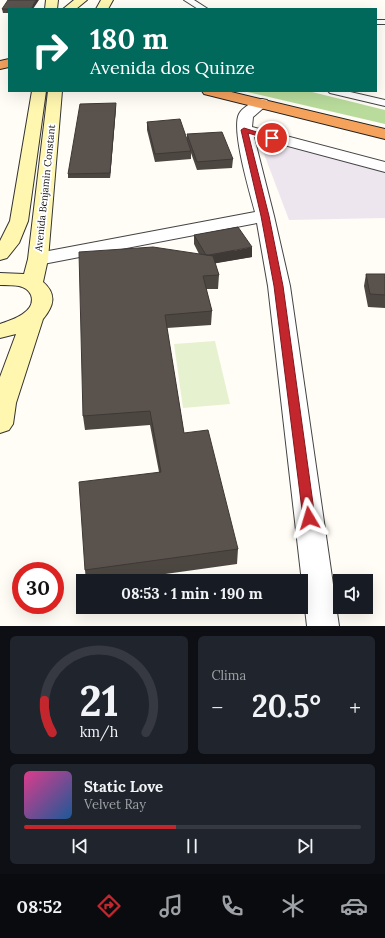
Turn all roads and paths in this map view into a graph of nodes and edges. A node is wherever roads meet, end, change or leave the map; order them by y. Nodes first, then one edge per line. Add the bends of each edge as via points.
1 (81, 0) edge
2 (188, 0) edge
3 (70, 8) edge
4 (202, 8) edge
5 (39, 92) edge
6 (55, 92) edge
7 (214, 92) edge
8 (228, 92) edge
9 (337, 92) edge
10 (252, 100) junction
11 (385, 103) edge
12 (244, 130) junction
13 (385, 134) edge
14 (385, 167) edge
15 (265, 216) junction
16 (0, 254) edge
17 (38, 259) junction
18 (0, 279) edge
19 (32, 284) junction
20 (32, 319) junction
21 (0, 331) edge
22 (1, 407) edge
23 (323, 626) edge

1 - 3 main road
2 - 4 lane
5 - 16 main road, Avenida Benjamin Constant via 19,221 12,239
6 - 17 main road, Avenida Benjamin Constant
7 - 10 highway
8 - 10 main road
9 - 11 lane
10 - 12 street
10 - 13 highway
12 - 14 street
12 - 15 street
15 - 17 street
15 - 23 street via 279,286
17 - 19 main road, Avenida Benjamin Constant
18 - 19 main road via 13,279
19 - 20 main road via 40,291 44,300 41,310
20 - 21 main road via 22,325
20 - 22 main road

